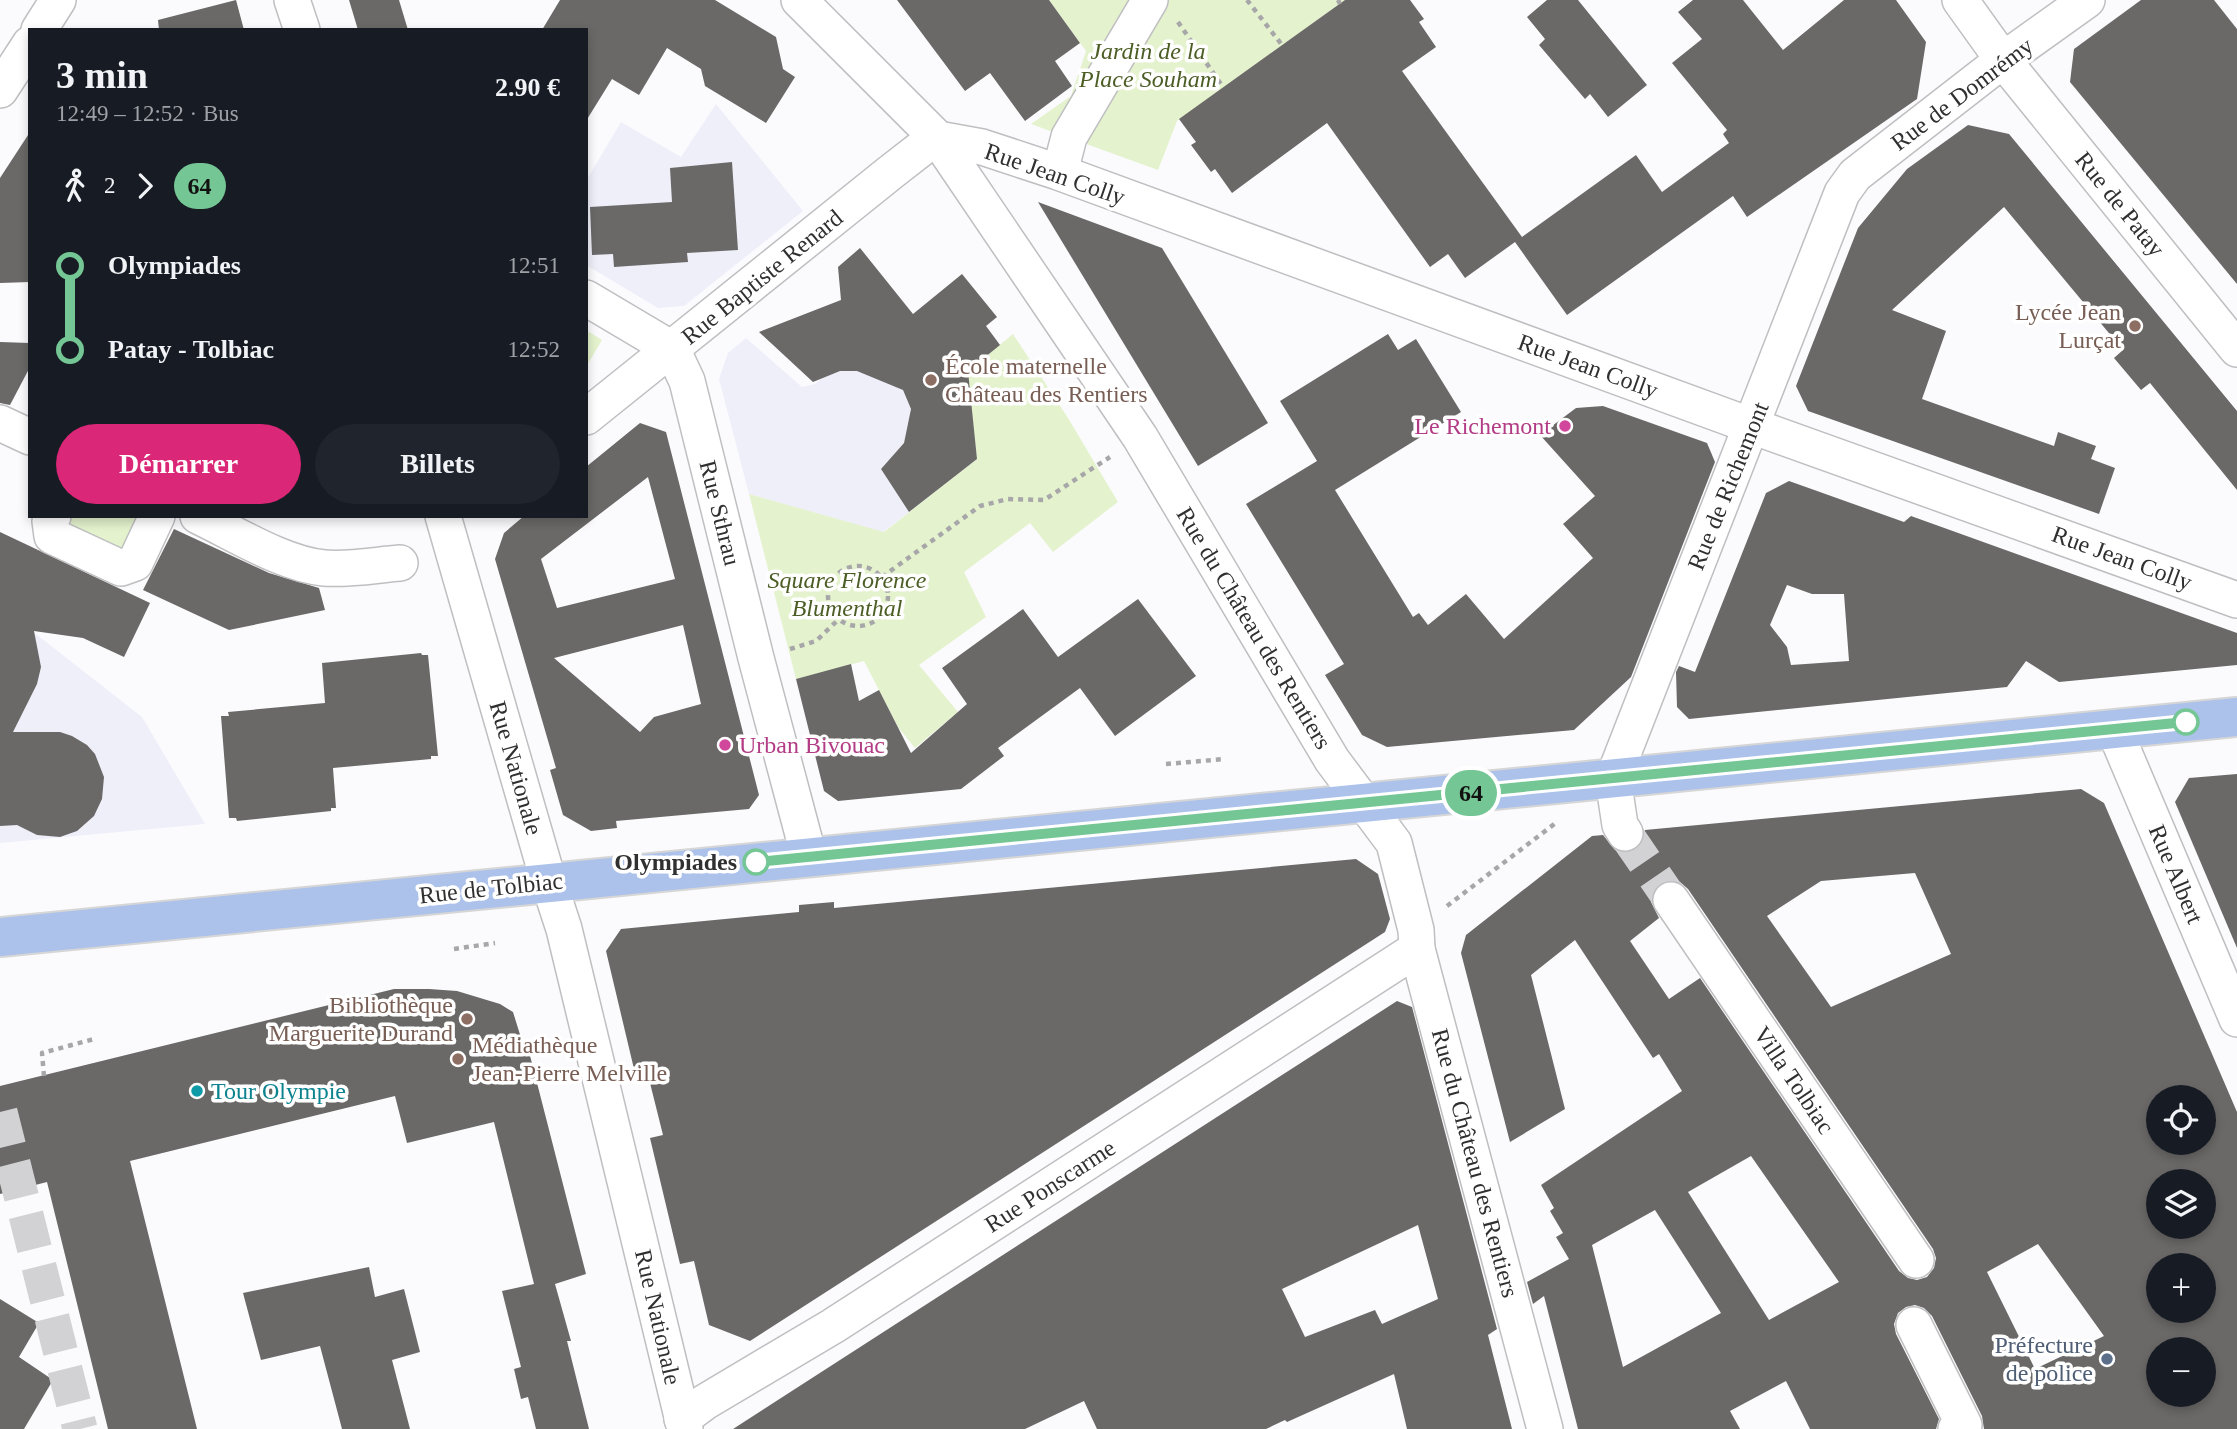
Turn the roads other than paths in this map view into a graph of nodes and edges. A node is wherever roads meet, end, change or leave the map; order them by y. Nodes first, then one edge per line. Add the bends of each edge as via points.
1 (58, 0) edge
2 (292, 0) edge
3 (799, 0) edge
4 (1150, 0) edge
5 (1960, 0) edge
6 (2087, 0) edge
7 (40, 28) edge
8 (301, 28) edge
9 (28, 47) edge
10 (2003, 60) junction
11 (0, 90) edge
12 (938, 139) junction
13 (1062, 164) dead end
14 (1842, 192) joint
15 (588, 299) edge
16 (672, 349) junction
17 (2237, 349) edge
18 (588, 415) edge
19 (0, 423) edge
20 (1752, 426) junction
21 (28, 436) edge
22 (52, 518) edge
23 (156, 518) edge
24 (202, 518) edge
25 (450, 520) edge
26 (400, 562) dead end
27 (2237, 600) edge
28 (2237, 717) edge
29 (2114, 729) junction
30 (1613, 779) junction
31 (1363, 804) junction
32 (1625, 833) tunnel mouth
33 (809, 858) junction
34 (549, 883) junction
35 (1671, 900) tunnel mouth
36 (0, 937) edge
37 (1417, 940) junction
38 (2237, 1019) edge
39 (1916, 1259) dead end
40 (1914, 1325) dead end
41 (683, 1424) edge
42 (1545, 1429) edge
43 (1956, 1429) edge

1 - 7 street
2 - 8 street
3 - 12 street, Rue du Château des Rentiers
4 - 13 street via 1069,137
5 - 10 street, Rue de Patay
6 - 10 street, Rue de Domrémy
9 - 11 street
10 - 14 street, Rue de Domrémy via 1855,175
10 - 17 street, Rue de Patay
12 - 16 street, Rue Baptiste Renard
12 - 20 street, Rue Jean Colly via 982,147 1058,172
12 - 31 street, Rue du Château des Rentiers via 1140,437 1332,760
14 - 20 street, Rue de Richemont
15 - 16 street
16 - 18 street, Rue Baptiste Renard
16 - 33 street, Rue Sthrau via 687,380
19 - 21 street
20 - 27 street, Rue Jean Colly
20 - 30 street, Rue de Richemont
22 - 23 street via 52,536 121,568 135,563
24 - 26 street via 292,561 346,568
25 - 34 street, Rue Nationale
28 - 29 main road, Rue de Tolbiac
29 - 30 main road, Rue de Tolbiac
29 - 38 street, Rue Albert
30 - 31 main road, Rue de Tolbiac
30 - 32 street
31 - 33 main road, Rue de Tolbiac
31 - 37 street, Rue du Château des Rentiers via 1395,844
33 - 34 main road, Rue de Tolbiac
34 - 36 main road, Rue de Tolbiac
34 - 41 street, Rue Nationale via 573,962
35 - 39 street, Villa Tolbiac
37 - 41 street, Rue Ponscarme via 843,1320 705,1402
37 - 42 street, Rue du Château des Rentiers
40 - 43 street via 1964,1425

